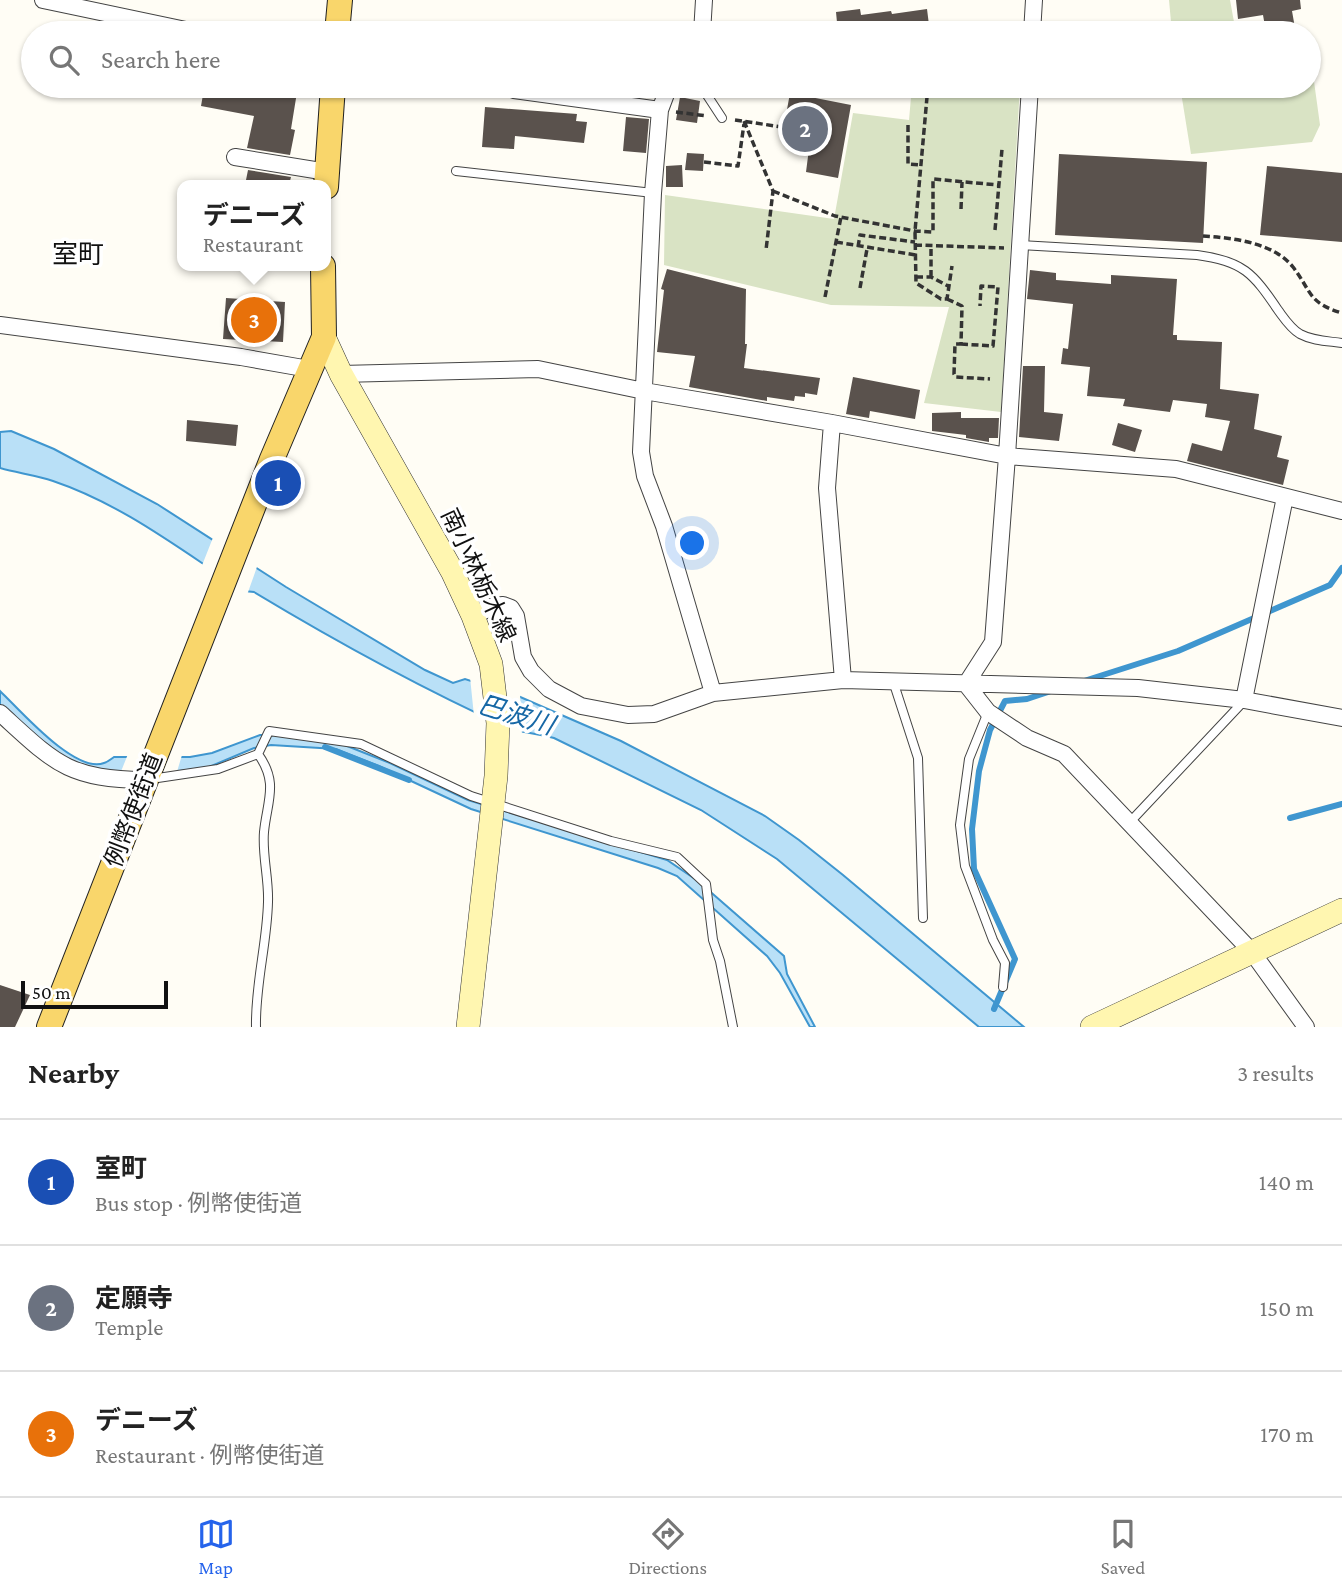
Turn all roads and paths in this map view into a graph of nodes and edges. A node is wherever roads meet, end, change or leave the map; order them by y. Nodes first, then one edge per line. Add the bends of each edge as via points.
1 (43, 0) edge
2 (340, 0) edge
3 (704, 0) edge
4 (1034, 0) edge
5 (143, 21) edge
6 (338, 21) edge
7 (703, 21) edge
8 (1033, 21) edge
9 (331, 98) edge
10 (572, 98) edge
11 (664, 98) edge
12 (709, 98) edge
13 (927, 98) edge
14 (1029, 98) edge
15 (660, 110) junction
16 (722, 118) dead end
17 (908, 125) dead end
18 (1002, 149) dead end
19 (235, 157) dead end
20 (704, 162) dead end
21 (920, 165) junction
22 (456, 171) dead end
23 (326, 179) edge
24 (962, 182) junction
25 (998, 185) junction
26 (773, 191) junction
27 (653, 193) junction
28 (961, 209) dead end
29 (841, 217) junction
30 (915, 230) junction
31 (995, 230) dead end
32 (1203, 236) dead end
33 (836, 242) junction
34 (915, 243) junction
35 (931, 246) junction
36 (1012, 246) junction
37 (858, 247) junction
38 (867, 249) junction
39 (766, 250) dead end
40 (916, 255) junction
41 (952, 266) dead end
42 (323, 271) edge
43 (916, 277) junction
44 (931, 277) junction
45 (950, 287) junction
46 (860, 288) dead end
47 (825, 297) dead end
48 (947, 299) junction
49 (980, 306) dead end
50 (1342, 313) edge
51 (0, 326) edge
52 (324, 337) junction
53 (1342, 342) edge
54 (961, 344) junction
55 (309, 369) junction
56 (341, 373) junction
57 (990, 379) dead end
58 (643, 391) junction
59 (832, 423) junction
60 (1007, 456) junction
61 (1284, 497) junction
62 (1342, 511) edge
63 (473, 616) junction
64 (843, 680) junction
65 (893, 681) junction
66 (966, 684) junction
67 (713, 693) junction
68 (1244, 700) junction
69 (988, 712) junction
70 (0, 713) edge
71 (1342, 718) edge
72 (258, 754) junction
73 (149, 770) junction
74 (493, 809) junction
75 (1130, 822) junction
76 (1342, 910) edge
77 (923, 918) dead end
78 (1252, 952) junction
79 (1003, 987) dead end
80 (49, 1027) edge
81 (256, 1027) edge
82 (468, 1027) edge
83 (733, 1027) edge
84 (1092, 1027) edge
85 (1306, 1027) edge

1 - 5 street
2 - 6 main road
3 - 7 street
4 - 8 street
9 - 23 main road
10 - 15 street
11 - 15 street
12 - 16 lane
13 - 21 path
14 - 36 street
15 - 27 street
17 - 21 path via 908,164
18 - 25 path
19 - 23 street
20 - 26 path via 738,166 744,121
21 - 30 path
22 - 27 lane
24 - 25 path
24 - 28 path
24 - 30 path via 933,179 933,232
25 - 31 path
26 - 29 path
26 - 39 path
27 - 58 street
29 - 30 path
29 - 33 path
30 - 34 path
32 - 50 path via 1234,238 1269,249 1291,264 1313,299
33 - 37 path
33 - 47 path
34 - 35 path
34 - 37 path via 860,235
34 - 40 path
35 - 36 path
35 - 44 path
36 - 53 lane via 1222,258 1241,266 1259,283 1299,333
36 - 60 street
37 - 38 path
38 - 40 path
38 - 46 path
40 - 43 path
41 - 45 path
42 - 52 main road
43 - 44 path
43 - 48 path via 916,283
44 - 45 path
45 - 48 path
48 - 54 path via 962,306
49 - 54 path via 981,286 998,286 993,346
51 - 55 street
52 - 55 main road
52 - 56 main road, 南小林栃木線
54 - 57 path via 955,344 956,377
55 - 73 main road, 例幣使街道
56 - 58 street via 538,369
56 - 63 main road, 南小林栃木線
58 - 59 street
58 - 67 street via 645,476
59 - 60 street
59 - 64 street via 827,488
60 - 61 street via 1175,469
60 - 66 street via 993,642
61 - 62 street
61 - 68 street
63 - 67 street via 494,606 511,608 531,671 549,689 581,706 654,715
63 - 74 main road, 南小林栃木線 via 495,688 498,723
64 - 65 street
64 - 67 street
65 - 66 street
65 - 77 lane via 918,758
66 - 68 street via 1138,688
66 - 69 street
68 - 71 street
68 - 75 lane
69 - 75 street via 1027,738 1064,754
69 - 79 lane via 969,759 960,825 965,866 1005,963
70 - 73 street via 62,766 99,778
72 - 73 lane via 218,769
72 - 74 lane via 268,731 361,744
72 - 81 lane via 266,764 272,794 264,833 268,902
73 - 80 main road, 例幣使街道
74 - 82 main road, 南小林栃木線
74 - 83 lane via 677,857 706,884 713,940
75 - 78 street
76 - 78 main road
78 - 84 main road
78 - 85 street

